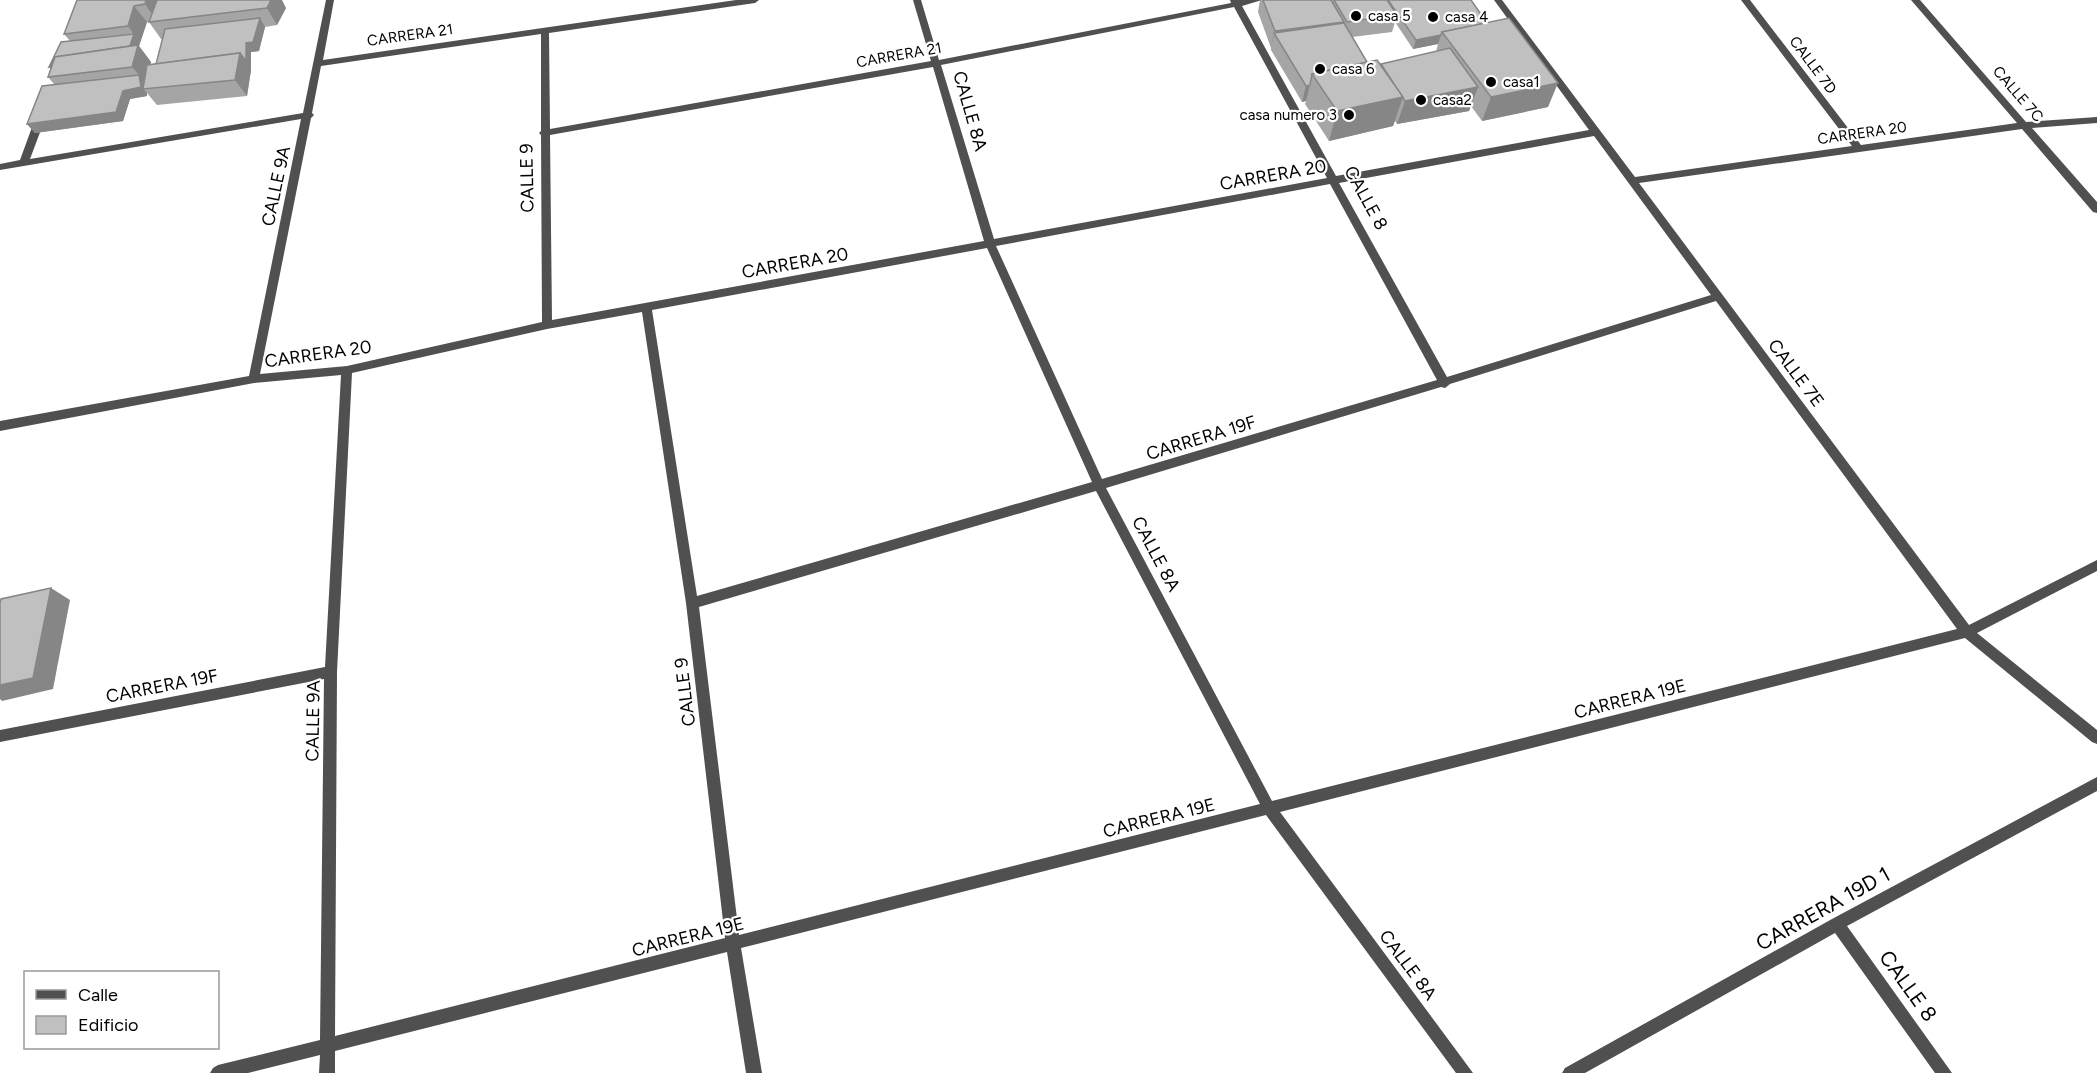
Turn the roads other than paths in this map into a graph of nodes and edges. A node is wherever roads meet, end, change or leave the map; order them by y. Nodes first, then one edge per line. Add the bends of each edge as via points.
1 (330, 0) edge
2 (755, 0) edge
3 (917, 0) edge
4 (1258, 0) edge
5 (1498, 0) edge
6 (1745, 0) edge
7 (1915, 0) edge
8 (1236, 2) edge
9 (545, 30) junction
10 (319, 63) junction
11 (937, 63) junction
12 (42, 114) edge
13 (309, 115) junction
14 (2097, 120) edge
15 (2027, 126) junction
16 (1596, 132) junction
17 (544, 133) junction
18 (1858, 148) junction
19 (24, 163) junction
20 (0, 167) edge
21 (1334, 180) junction
22 (1631, 181) junction
23 (2097, 209) edge
24 (990, 243) junction
25 (1718, 297) junction
26 (646, 306) junction
27 (547, 325) junction
28 (347, 370) junction
29 (254, 379) junction
30 (1445, 384) junction
31 (0, 426) edge
32 (1100, 487) junction
33 (2097, 565) edge
34 (692, 603) junction
35 (1967, 633) junction
36 (331, 672) junction
37 (0, 736) edge
38 (2097, 738) edge
39 (2097, 784) edge
40 (1269, 808) junction
41 (1837, 924) junction
42 (733, 944) junction
43 (328, 1044) junction
44 (218, 1073) edge
45 (327, 1073) edge
46 (754, 1073) edge
47 (1465, 1073) edge
48 (1569, 1073) edge
49 (1944, 1073) edge

1 - 10 street, CALLE 9A
2 - 9 street, CARRERA 21
3 - 11 street, CALLE 8A
4 - 8 street, CARRERA 21
5 - 16 street, CALLE 7E
6 - 18 street, CALLE 7D
7 - 15 street, CALLE 7C
8 - 11 street, CARRERA 21
8 - 21 street, CALLE 8
9 - 10 street, CARRERA 21
9 - 17 street, CALLE 9
10 - 13 street, CALLE 9A
11 - 17 street, CARRERA 21
11 - 24 street, CALLE 8A
12 - 19 street
13 - 19 street
13 - 29 street, CALLE 9A
14 - 15 street, CARRERA 20
15 - 18 street, CARRERA 20
15 - 23 street, CALLE 7C
16 - 21 street, CARRERA 20
16 - 22 street, CALLE 7E
17 - 27 street, CALLE 9
18 - 22 street, CARRERA 20
19 - 20 street
21 - 24 street, CARRERA 20
21 - 30 street, CALLE 8
22 - 25 street, CALLE 7E
24 - 26 street, CARRERA 20
24 - 32 street, CALLE 8A
25 - 30 street, CARRERA 19F
25 - 35 street, CALLE 7E
26 - 27 street, CARRERA 20
26 - 34 street, CALLE 9
27 - 28 street, CARRERA 20
28 - 29 street, CARRERA 20
28 - 36 street, CALLE 9A
29 - 31 street, CARRERA 20
30 - 32 street, CARRERA 19F
32 - 34 street, CARRERA 19F
32 - 40 street, CALLE 8A
33 - 35 street, CARRERA 19E
34 - 42 street, CALLE 9
35 - 38 street, CALLE 7E
35 - 40 street, CARRERA 19E
36 - 37 street, CARRERA 19F
36 - 43 street, CALLE 9A
39 - 41 street, CARRERA 19D 1
40 - 42 street, CARRERA 19E
40 - 47 street, CALLE 8A
41 - 48 street, CARRERA 19D 1
41 - 49 street, CALLE 8
42 - 43 street, CARRERA 19E
42 - 46 street, CALLE 9
43 - 44 street, CARRERA 19E
43 - 45 street, CALLE 9A

